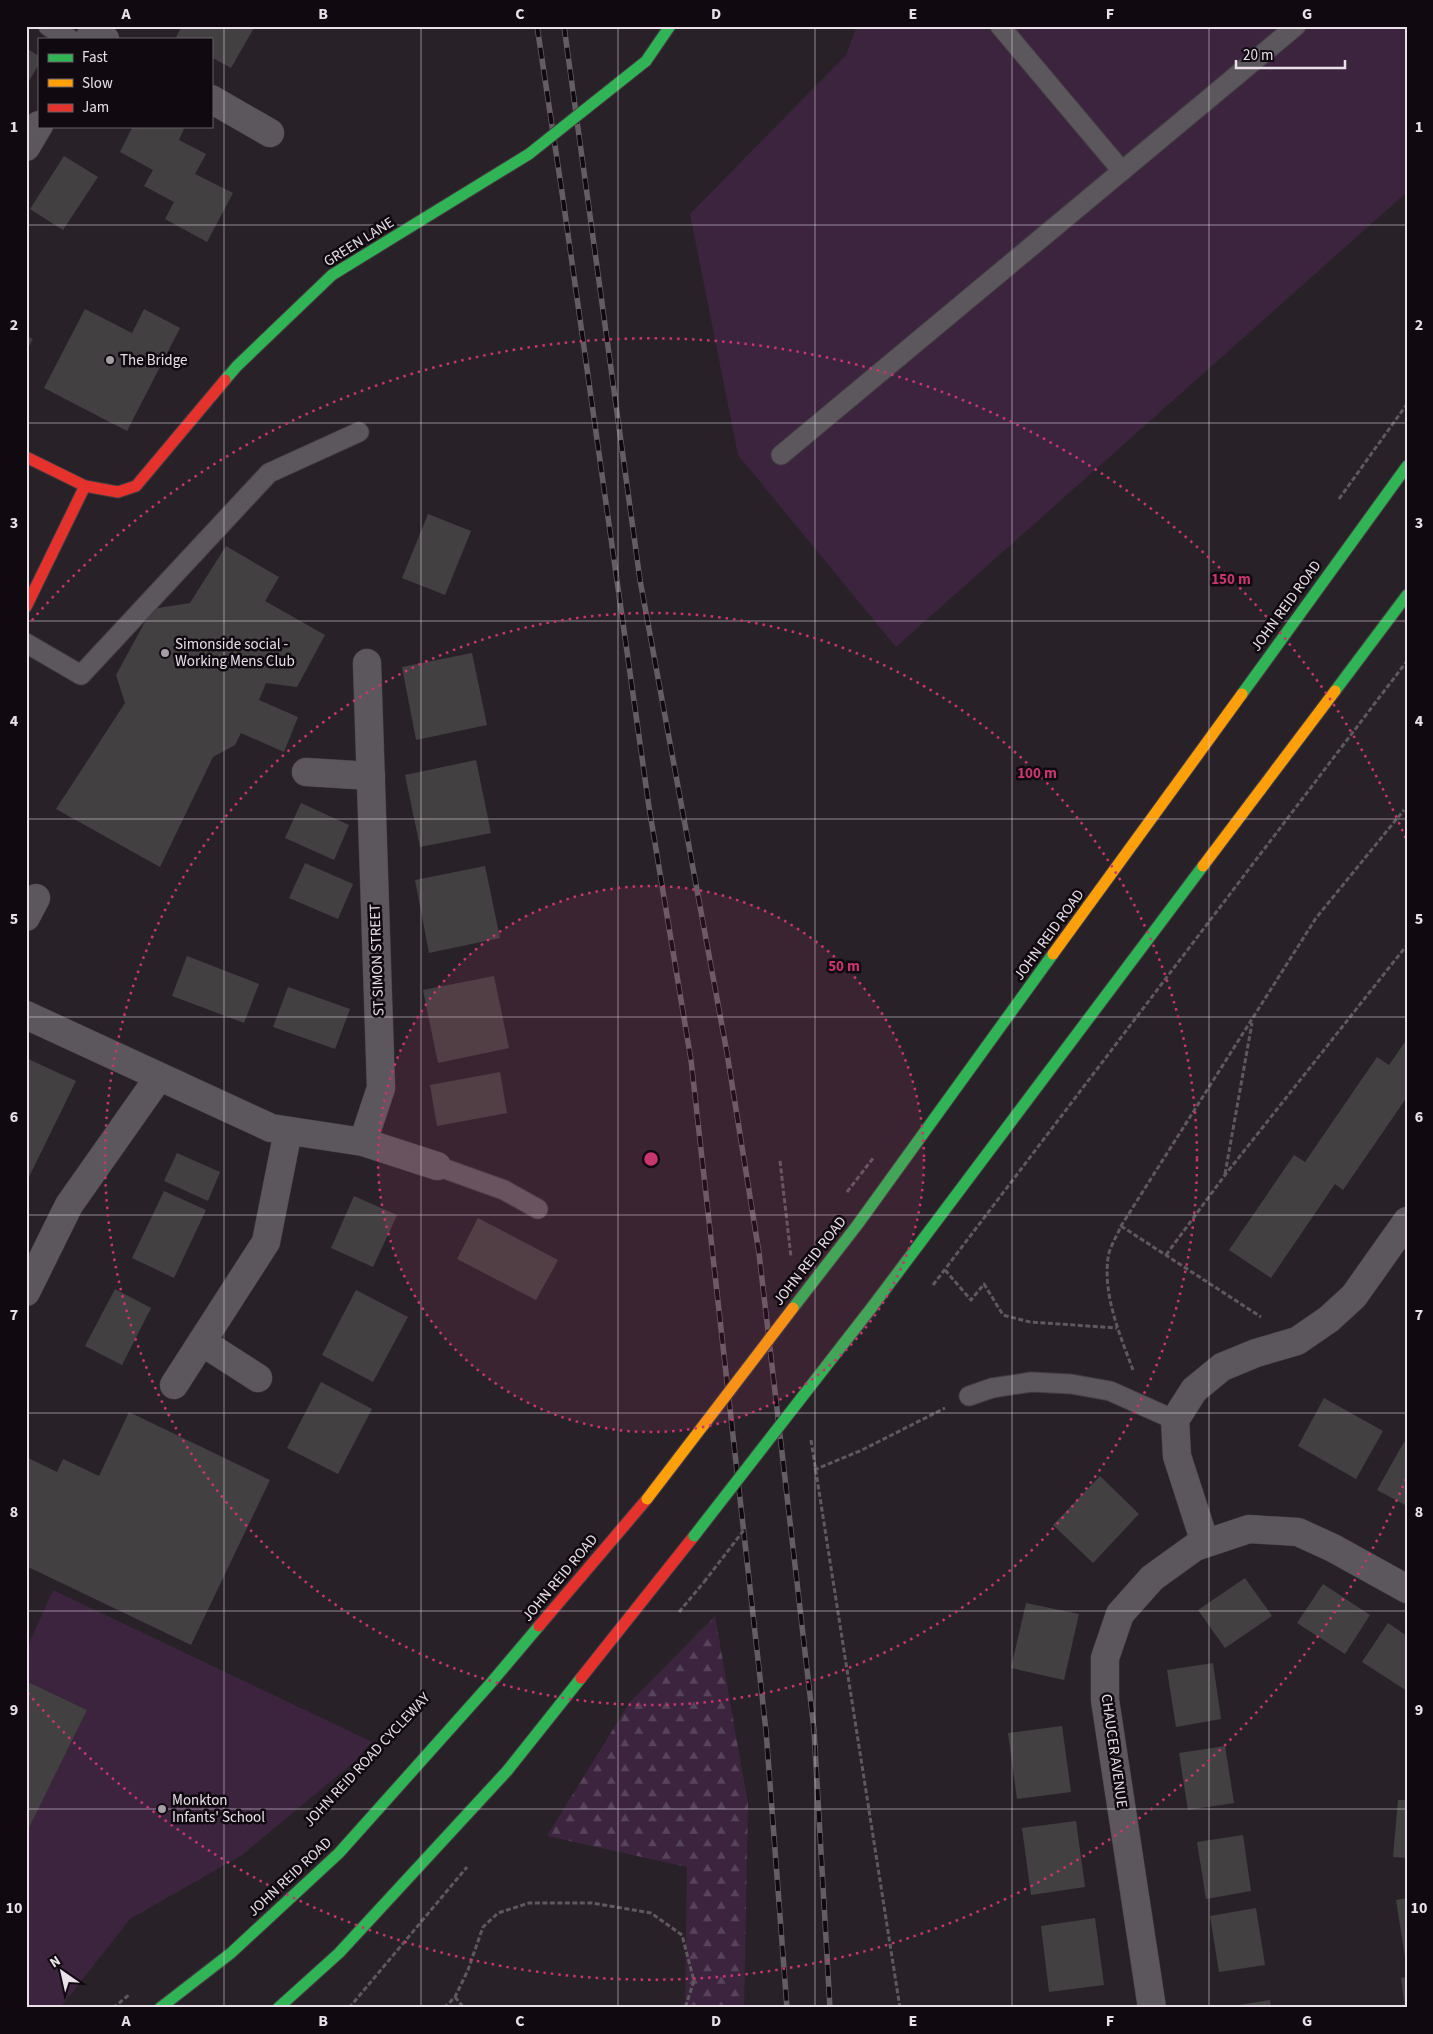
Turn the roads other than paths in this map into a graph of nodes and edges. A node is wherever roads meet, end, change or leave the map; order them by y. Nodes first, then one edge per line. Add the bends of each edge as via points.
1 (48, 26) edge
2 (670, 26) edge
3 (1000, 26) edge
4 (1296, 26) edge
5 (89, 37) edge
6 (212, 100) edge
7 (38, 127) edge
8 (270, 133) dead end
9 (26, 147) edge
10 (1122, 171) junction
11 (359, 432) dead end
12 (780, 455) dead end
13 (26, 457) edge
14 (1407, 466) edge
15 (85, 486) junction
16 (1407, 595) edge
17 (26, 607) edge
18 (26, 643) edge
19 (367, 663) dead end
20 (306, 772) dead end
21 (371, 776) junction
22 (26, 1015) edge
23 (159, 1077) junction
24 (288, 1131) junction
25 (363, 1142) junction
26 (437, 1166) joint
27 (538, 1209) dead end
28 (1407, 1221) edge
29 (26, 1292) edge
30 (202, 1342) junction
31 (258, 1378) dead end
32 (174, 1385) dead end
33 (969, 1396) road end
34 (1175, 1420) junction
35 (1205, 1543) junction
36 (1407, 1589) edge
37 (160, 2008) edge
38 (278, 2008) edge
39 (1152, 2008) edge

1 - 5 lane
2 - 15 main road, GREEN LANE, bridge via 646,61 529,154 332,275 237,366 136,486 118,492
3 - 10 lane
4 - 10 lane
6 - 8 street
7 - 9 street
10 - 12 lane
11 - 18 lane via 269,473 81,675
13 - 15 main road, GREEN LANE
14 - 37 main road, JOHN REID ROAD, bridge via 858,1224 647,1499 490,1684 339,1853 231,1953
15 - 17 main road
16 - 38 main road, bridge via 872,1307 694,1536 506,1771 339,1953
19 - 21 street, ST SIMON STREET
20 - 21 street
21 - 25 street, ST SIMON STREET via 381,1088
22 - 23 street
23 - 24 street via 270,1128
23 - 29 street via 69,1206
24 - 25 street
24 - 30 street via 266,1242
25 - 26 street
26 - 27 lane via 504,1190
28 - 34 street via 1354,1296 1329,1319 1297,1340 1222,1368 1194,1390
30 - 31 street
30 - 32 street
33 - 34 lane via 992,1388 1031,1382 1071,1384 1110,1391
34 - 35 street via 1177,1456
35 - 36 street, CHAUCER AVENUE via 1249,1529 1298,1532
35 - 39 street, CHAUCER AVENUE via 1194,1547 1152,1578 1120,1614 1105,1658 1104,1700

